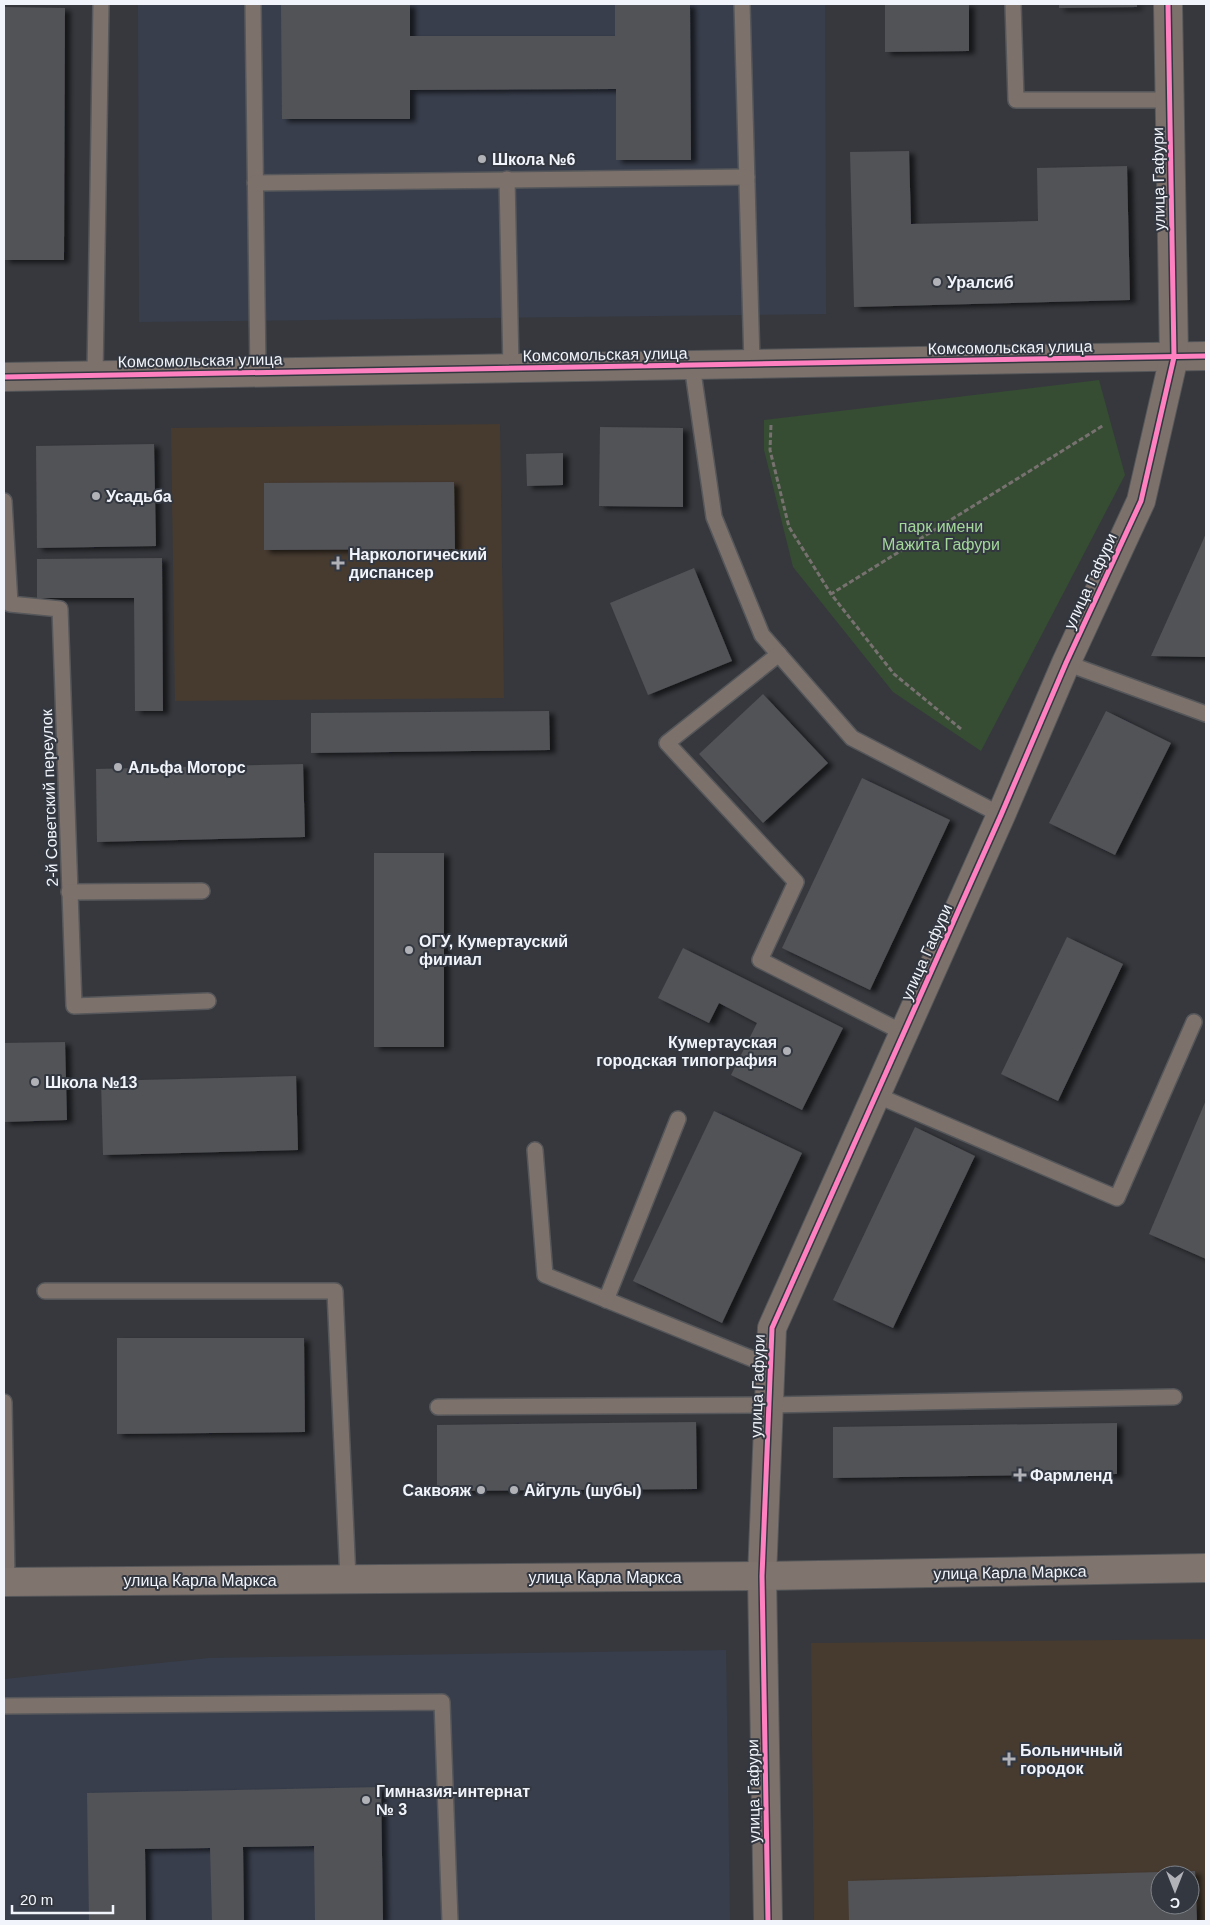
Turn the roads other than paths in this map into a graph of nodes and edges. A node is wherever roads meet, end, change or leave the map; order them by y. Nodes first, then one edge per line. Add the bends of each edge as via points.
1 (101, 4) edge
2 (253, 4) edge
3 (742, 4) edge
4 (1013, 4) edge
5 (1168, 4) edge
6 (1169, 100) junction
7 (747, 177) junction
8 (507, 179) junction
9 (256, 183) junction
10 (1206, 356) edge
11 (1174, 357) junction
12 (752, 364) junction
13 (692, 365) junction
14 (511, 368) junction
15 (258, 372) junction
16 (95, 375) junction
17 (4, 377) edge
18 (4, 501) edge
19 (779, 654) junction
20 (1066, 663) junction
21 (1206, 714) edge
22 (1001, 815) junction
23 (202, 891) dead end
24 (69, 892) junction
25 (208, 1001) dead end
26 (1194, 1022) dead end
27 (904, 1033) junction
28 (876, 1095) junction
29 (678, 1119) dead end
30 (535, 1150) dead end
31 (44, 1292) dead end
32 (606, 1300) junction
33 (770, 1366) junction
34 (1174, 1397) dead end
35 (4, 1402) edge
36 (769, 1405) junction
37 (438, 1407) dead end
38 (1206, 1568) edge
39 (762, 1576) junction
40 (348, 1579) junction
41 (5, 1582) edge
42 (4, 1706) edge
43 (450, 1921) edge
44 (768, 1921) edge

1 - 16 lane
2 - 9 lane
3 - 7 lane
4 - 6 lane via 1016,100
5 - 6 street, улица Гафури
6 - 11 street, улица Гафури
7 - 8 lane
7 - 12 lane
8 - 9 lane
8 - 14 lane
9 - 15 lane
10 - 11 street, Комсомольская улица
11 - 12 street, Комсомольская улица
11 - 20 street, улица Гафури via 1141,501
12 - 13 street, Комсомольская улица
13 - 14 street, Комсомольская улица
13 - 19 lane via 714,518 762,635
14 - 15 street, Комсомольская улица
15 - 16 street, Комсомольская улица
16 - 17 street, Комсомольская улица
18 - 24 lane, 2-й Советский переулок via 10,604 60,609
19 - 22 lane via 852,738
19 - 27 lane via 667,743 796,882 760,960
20 - 21 lane
20 - 22 street, улица Гафури
22 - 27 street, улица Гафури
23 - 24 lane
24 - 25 lane, 2-й Советский переулок via 74,1006
26 - 28 lane via 1117,1198
27 - 28 street, улица Гафури
28 - 33 street, улица Гафури via 772,1328
29 - 32 lane
30 - 32 lane via 545,1275
31 - 40 lane via 336,1291
32 - 33 lane
33 - 36 street, улица Гафури
34 - 36 lane
35 - 41 lane
36 - 37 lane
36 - 39 street, улица Гафури
38 - 39 main road, улица Карла Маркса
39 - 40 main road, улица Карла Маркса
39 - 44 street, улица Гафури
40 - 41 main road, улица Карла Маркса
42 - 43 lane via 442,1702

